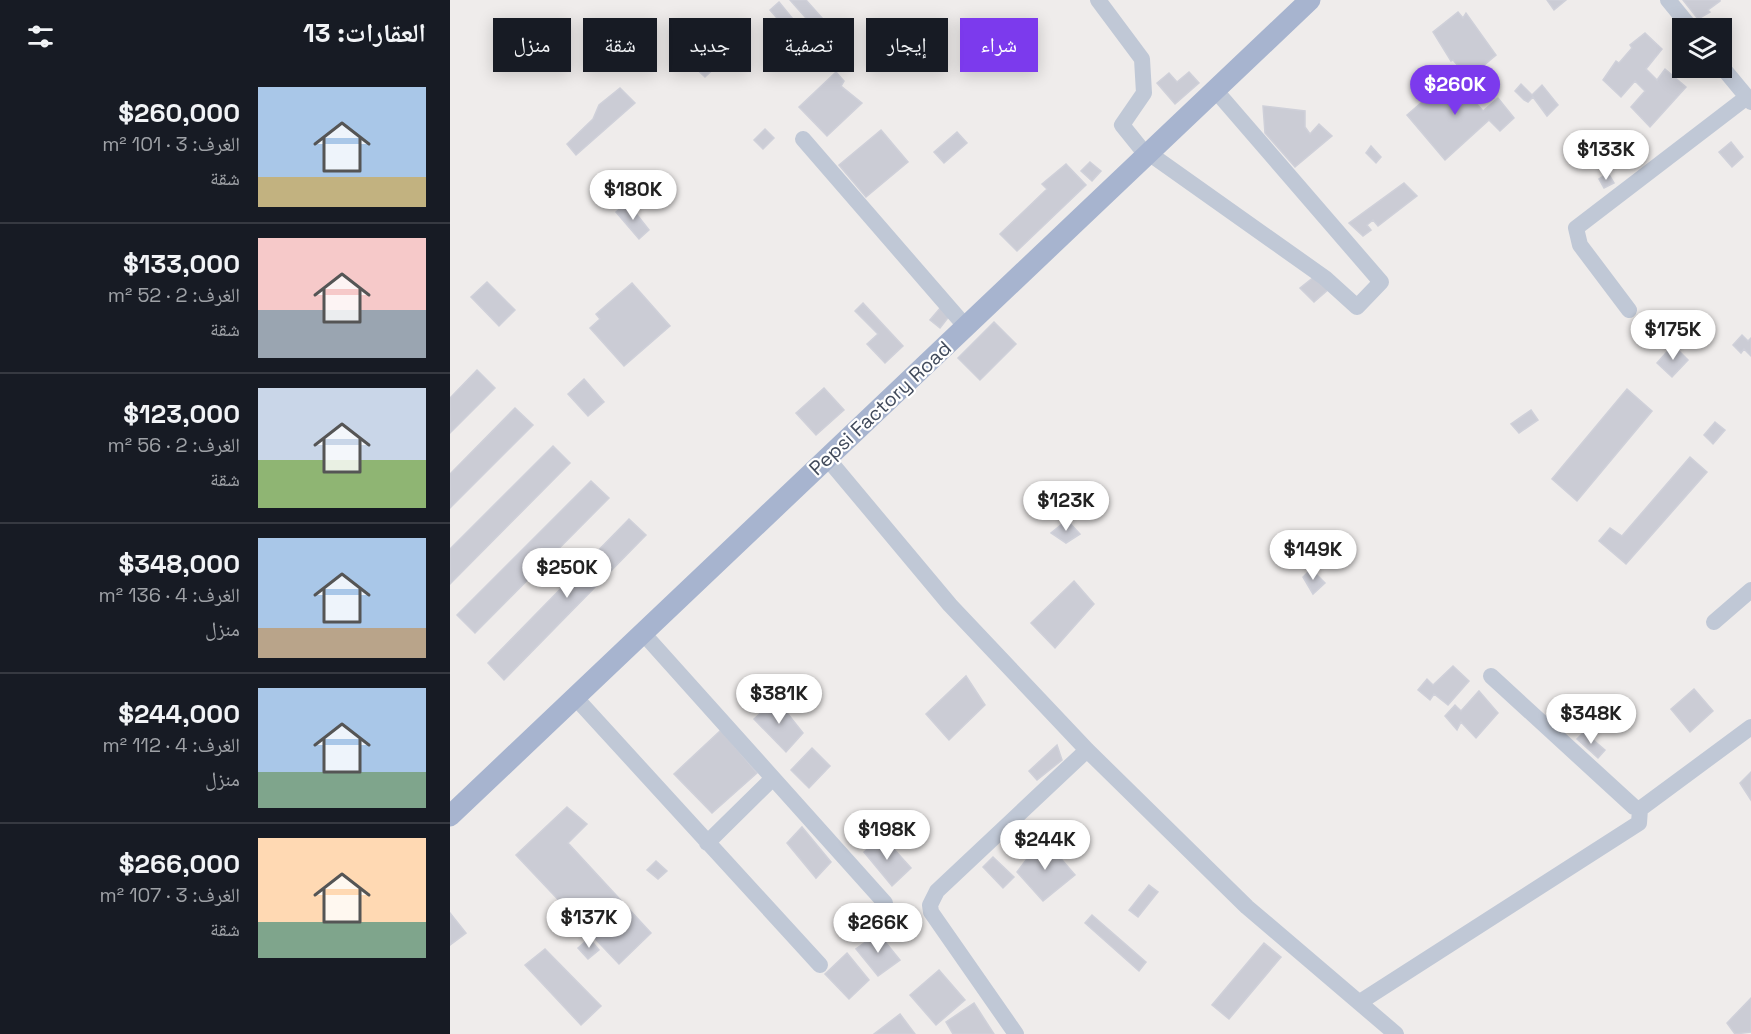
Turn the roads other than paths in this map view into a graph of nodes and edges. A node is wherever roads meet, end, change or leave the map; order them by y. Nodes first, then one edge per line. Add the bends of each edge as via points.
1 (1098, 0) edge
2 (1310, 0) edge
3 (1668, 0) edge
4 (1683, 18) edge
5 (1731, 78) edge
6 (1216, 91) junction
7 (1749, 100) edge
8 (803, 140) dead end
9 (1149, 155) junction
10 (1629, 310) dead end
11 (966, 327) junction
12 (827, 458) junction
13 (1751, 590) edge
14 (1714, 622) dead end
15 (642, 632) junction
16 (1491, 676) dead end
17 (574, 696) junction
18 (1751, 727) edge
19 (1087, 750) junction
20 (773, 778) junction
21 (1640, 809) junction
22 (450, 816) edge
23 (707, 843) junction
24 (885, 903) dead end
25 (820, 965) dead end
26 (1360, 1002) junction
27 (1017, 1034) edge
28 (1396, 1034) edge

1 - 9 street via 1142,59 1144,93 1122,125
2 - 6 main road, Pepsi Factory Road
3 - 4 street
5 - 7 street
6 - 9 main road, Pepsi Factory Road
6 - 9 street via 1381,282 1357,307 1325,278
7 - 10 street via 1576,228 1580,245
8 - 11 street
9 - 11 main road, Pepsi Factory Road
11 - 12 main road, Pepsi Factory Road
12 - 15 main road, Pepsi Factory Road
12 - 19 street via 950,604
13 - 14 street
15 - 17 main road, Pepsi Factory Road
15 - 20 street
16 - 21 street
17 - 22 main road, Pepsi Factory Road
17 - 23 street
18 - 21 street
19 - 26 street via 1247,907
19 - 27 street via 937,891 930,905 931,912
20 - 23 street
20 - 24 street
21 - 26 street via 1639,823
23 - 25 street
26 - 28 street

